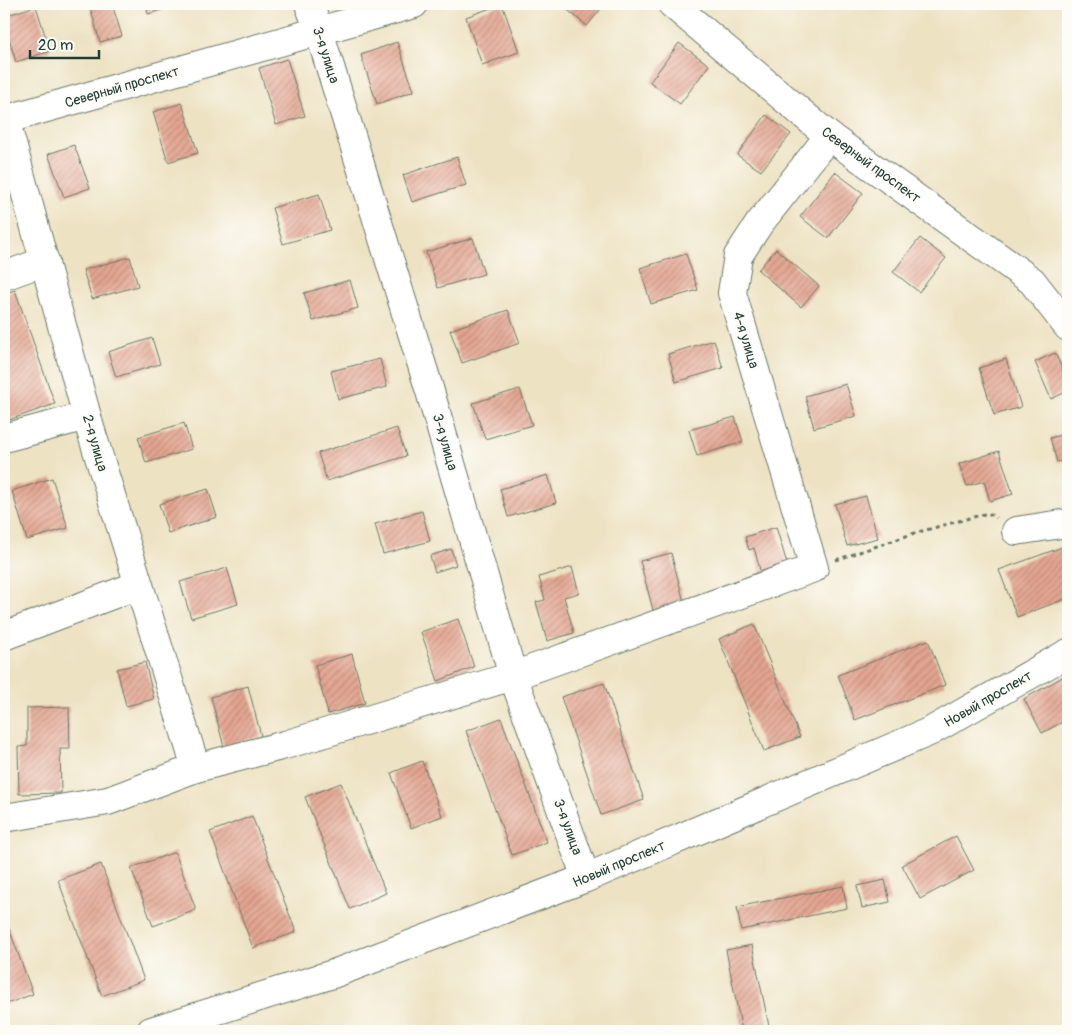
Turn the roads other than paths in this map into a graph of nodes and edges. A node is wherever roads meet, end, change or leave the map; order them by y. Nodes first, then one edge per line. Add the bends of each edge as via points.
1 (308, 4) edge
2 (414, 4) edge
3 (672, 4) edge
4 (320, 31) junction
5 (4, 118) edge
6 (829, 136) junction
7 (45, 261) junction
8 (4, 276) edge
9 (1068, 327) edge
10 (87, 416) junction
11 (4, 438) edge
12 (1068, 523) edge
13 (1016, 531) road end
14 (138, 585) junction
15 (4, 636) edge
16 (1068, 653) edge
17 (513, 676) junction
18 (196, 768) junction
19 (4, 818) edge
20 (586, 878) junction
21 (151, 1031) edge

1 - 4 street, 3-я улица
2 - 4 street, Северный проспект
3 - 6 street, Северный проспект
4 - 5 street, Северный проспект
4 - 17 street, 3-я улица
5 - 7 street, 2-я улица
6 - 9 street, Северный проспект via 1032,281
6 - 17 street, 4-я улица via 759,224 738,256 732,293 814,568
7 - 8 street
7 - 10 street, 2-я улица
10 - 11 street
10 - 14 street, 2-я улица
12 - 13 street
14 - 15 street
14 - 18 street, 2-я улица
16 - 20 street, Новый проспект via 931,731
17 - 18 street via 285,746
17 - 20 street, 3-я улица
18 - 19 street via 108,801
20 - 21 street, Новый проспект via 333,974

